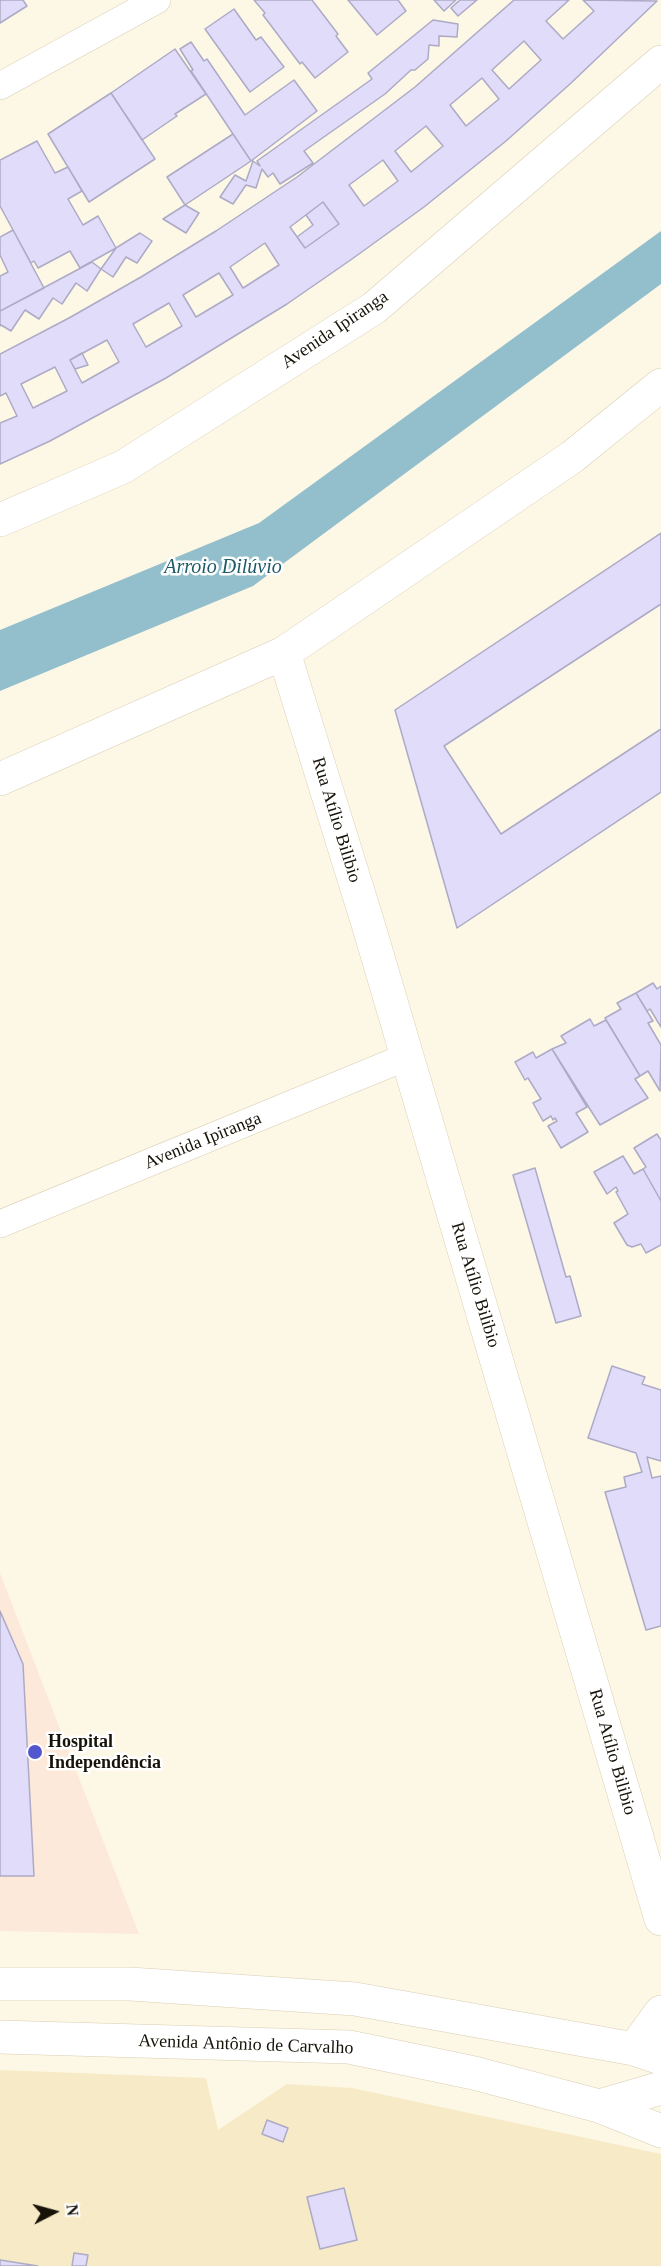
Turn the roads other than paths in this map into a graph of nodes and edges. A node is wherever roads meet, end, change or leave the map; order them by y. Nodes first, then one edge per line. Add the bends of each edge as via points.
1 (158, 0) edge
2 (661, 62) edge
3 (0, 86) edge
4 (661, 385) edge
5 (0, 520) edge
6 (284, 653) junction
7 (0, 779) edge
8 (406, 1057) junction
9 (0, 1224) edge
10 (661, 1919) edge
11 (0, 1984) edge
12 (661, 2012) edge
13 (0, 2037) edge
14 (648, 2053) edge
15 (661, 2088) edge
16 (599, 2106) junction
17 (661, 2131) edge

1 - 3 street
2 - 5 main road, Avenida Ipiranga via 374,308 123,467
4 - 6 main road via 572,457
6 - 7 main road
6 - 8 main road, Rua Atílio Bilibio
8 - 9 street, Avenida Ipiranga
8 - 10 main road, Rua Atílio Bilibio
11 - 14 main road via 130,1984 355,1999
12 - 14 main road
13 - 16 main road, Avenida Antônio de Carvalho via 349,2047 474,2073
15 - 16 main road
16 - 17 main road, Avenida Antônio de Carvalho

